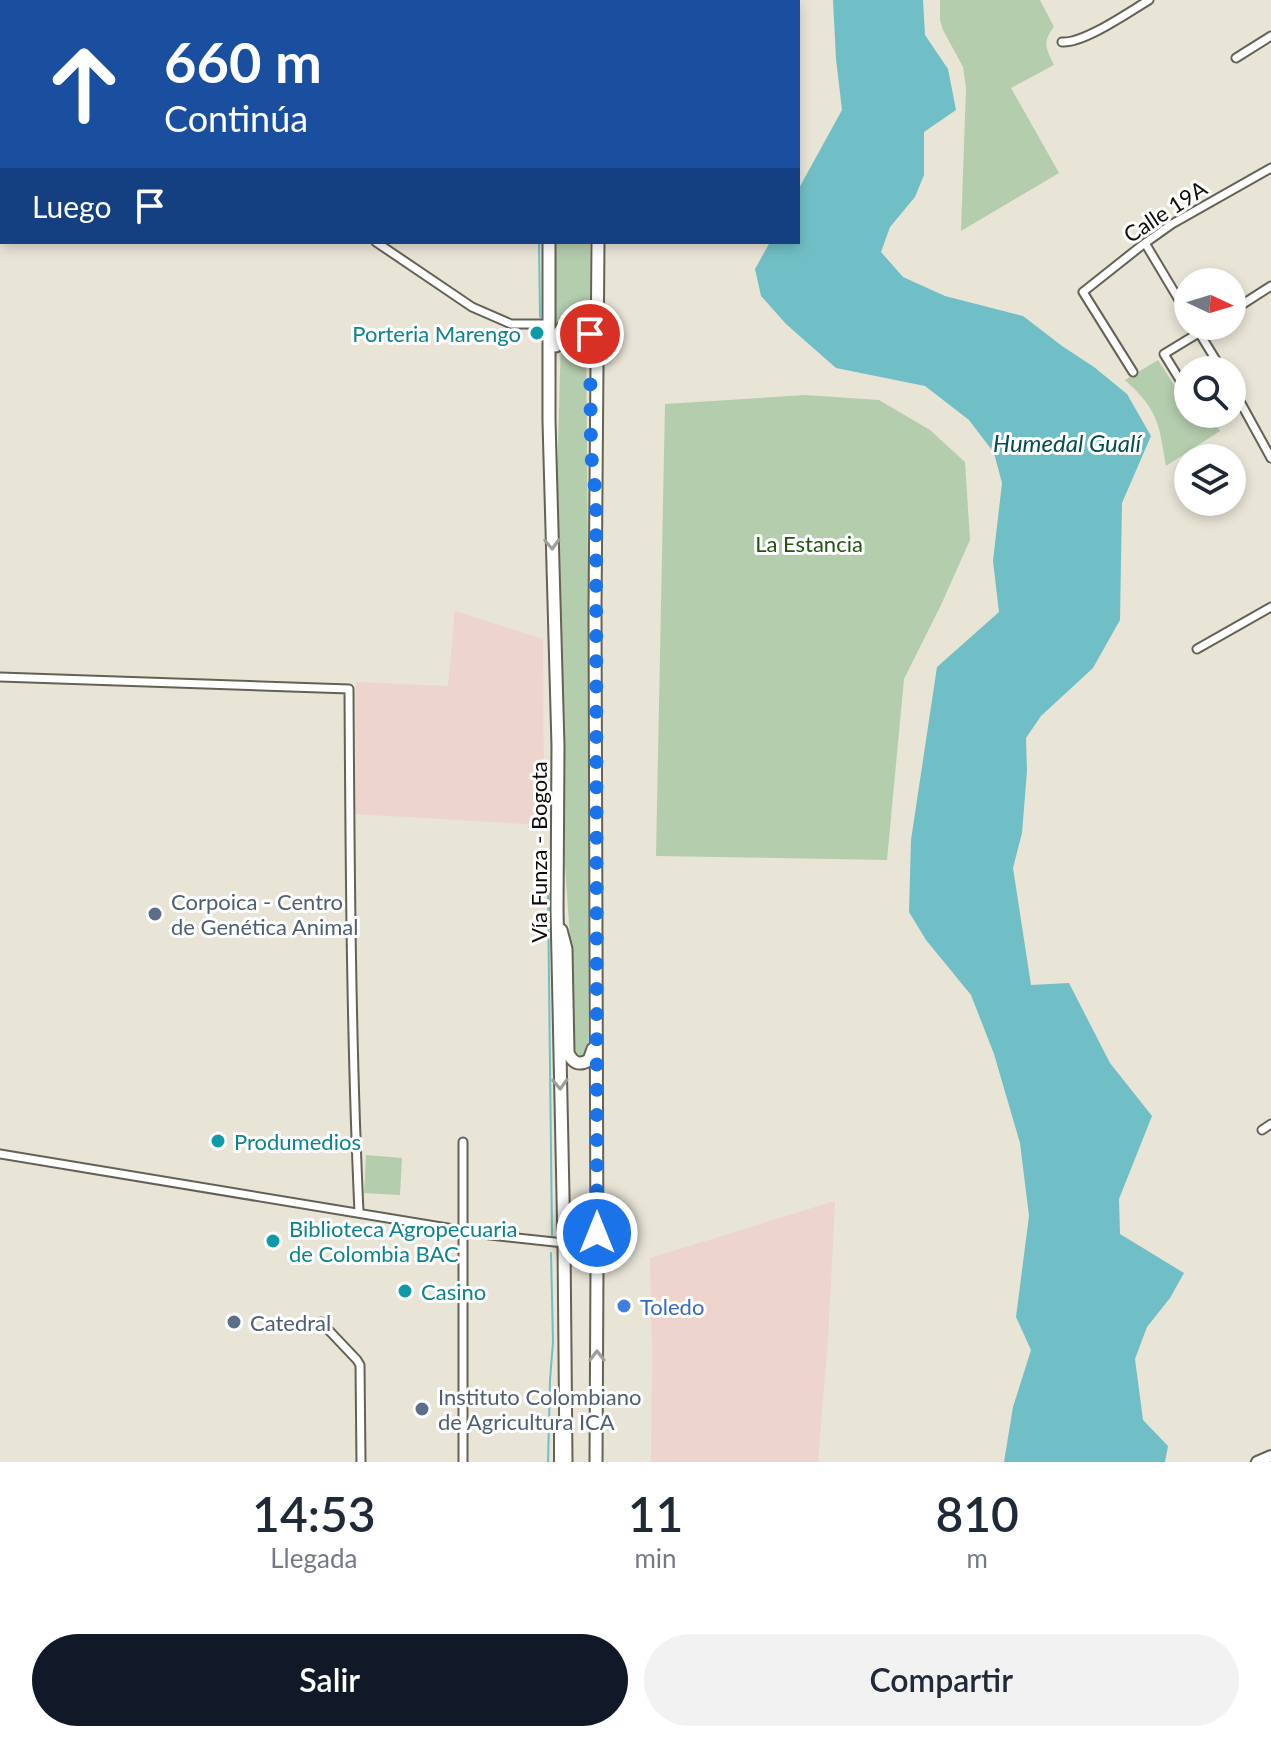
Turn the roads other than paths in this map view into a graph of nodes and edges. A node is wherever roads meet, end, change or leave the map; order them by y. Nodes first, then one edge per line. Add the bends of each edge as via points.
1 (1149, 0) edge
2 (1271, 36) edge
3 (1062, 42) dead end
4 (1236, 58) dead end
5 (1271, 168) edge
6 (1145, 243) junction
7 (379, 244) edge
8 (549, 244) edge
9 (598, 244) edge
10 (1271, 286) edge
11 (1174, 292) edge
12 (1246, 302) edge
13 (550, 324) junction
14 (1183, 340) edge
15 (1174, 370) edge
16 (1133, 372) dead end
17 (1246, 412) edge
18 (1271, 458) edge
19 (596, 497) junction
20 (551, 501) junction
21 (1271, 607) edge
22 (1197, 649) dead end
23 (0, 677) edge
24 (557, 910) junction
25 (596, 927) junction
26 (1271, 1124) edge
27 (1262, 1130) dead end
28 (463, 1142) dead end
29 (0, 1154) edge
30 (359, 1212) junction
31 (463, 1230) junction
32 (564, 1243) junction
33 (321, 1322) dead end
34 (1271, 1456) edge
35 (361, 1462) edge
36 (463, 1462) edge
37 (563, 1462) edge
38 (596, 1462) edge
39 (1257, 1462) edge

1 - 3 street via 1072,43
2 - 4 street
5 - 6 street, Calle 19A
6 - 11 street
6 - 16 street, Calle 19A via 1083,292
7 - 13 street via 472,307 511,324
8 - 13 main road, Vía Funza - Bogota
9 - 19 main road
10 - 12 street
13 - 20 main road, Vía Funza - Bogota
14 - 15 street via 1164,354
17 - 18 street
19 - 20 main road via 590,334 576,322 563,326 556,340
19 - 25 main road
20 -> 24 main road, Vía Funza - Bogota
21 - 22 street
23 - 30 street via 349,689
24 - 25 main road via 566,949 568,1053 583,1064 593,1054
24 -> 32 main road, Vía Funza - Bogota
38 -> 25 main road
26 - 27 street
28 - 31 street
29 - 30 street
30 - 31 street
31 - 32 street
31 - 36 street
32 - 37 main road, Vía Funza - Bogota
33 - 35 street via 360,1365
34 - 39 street

